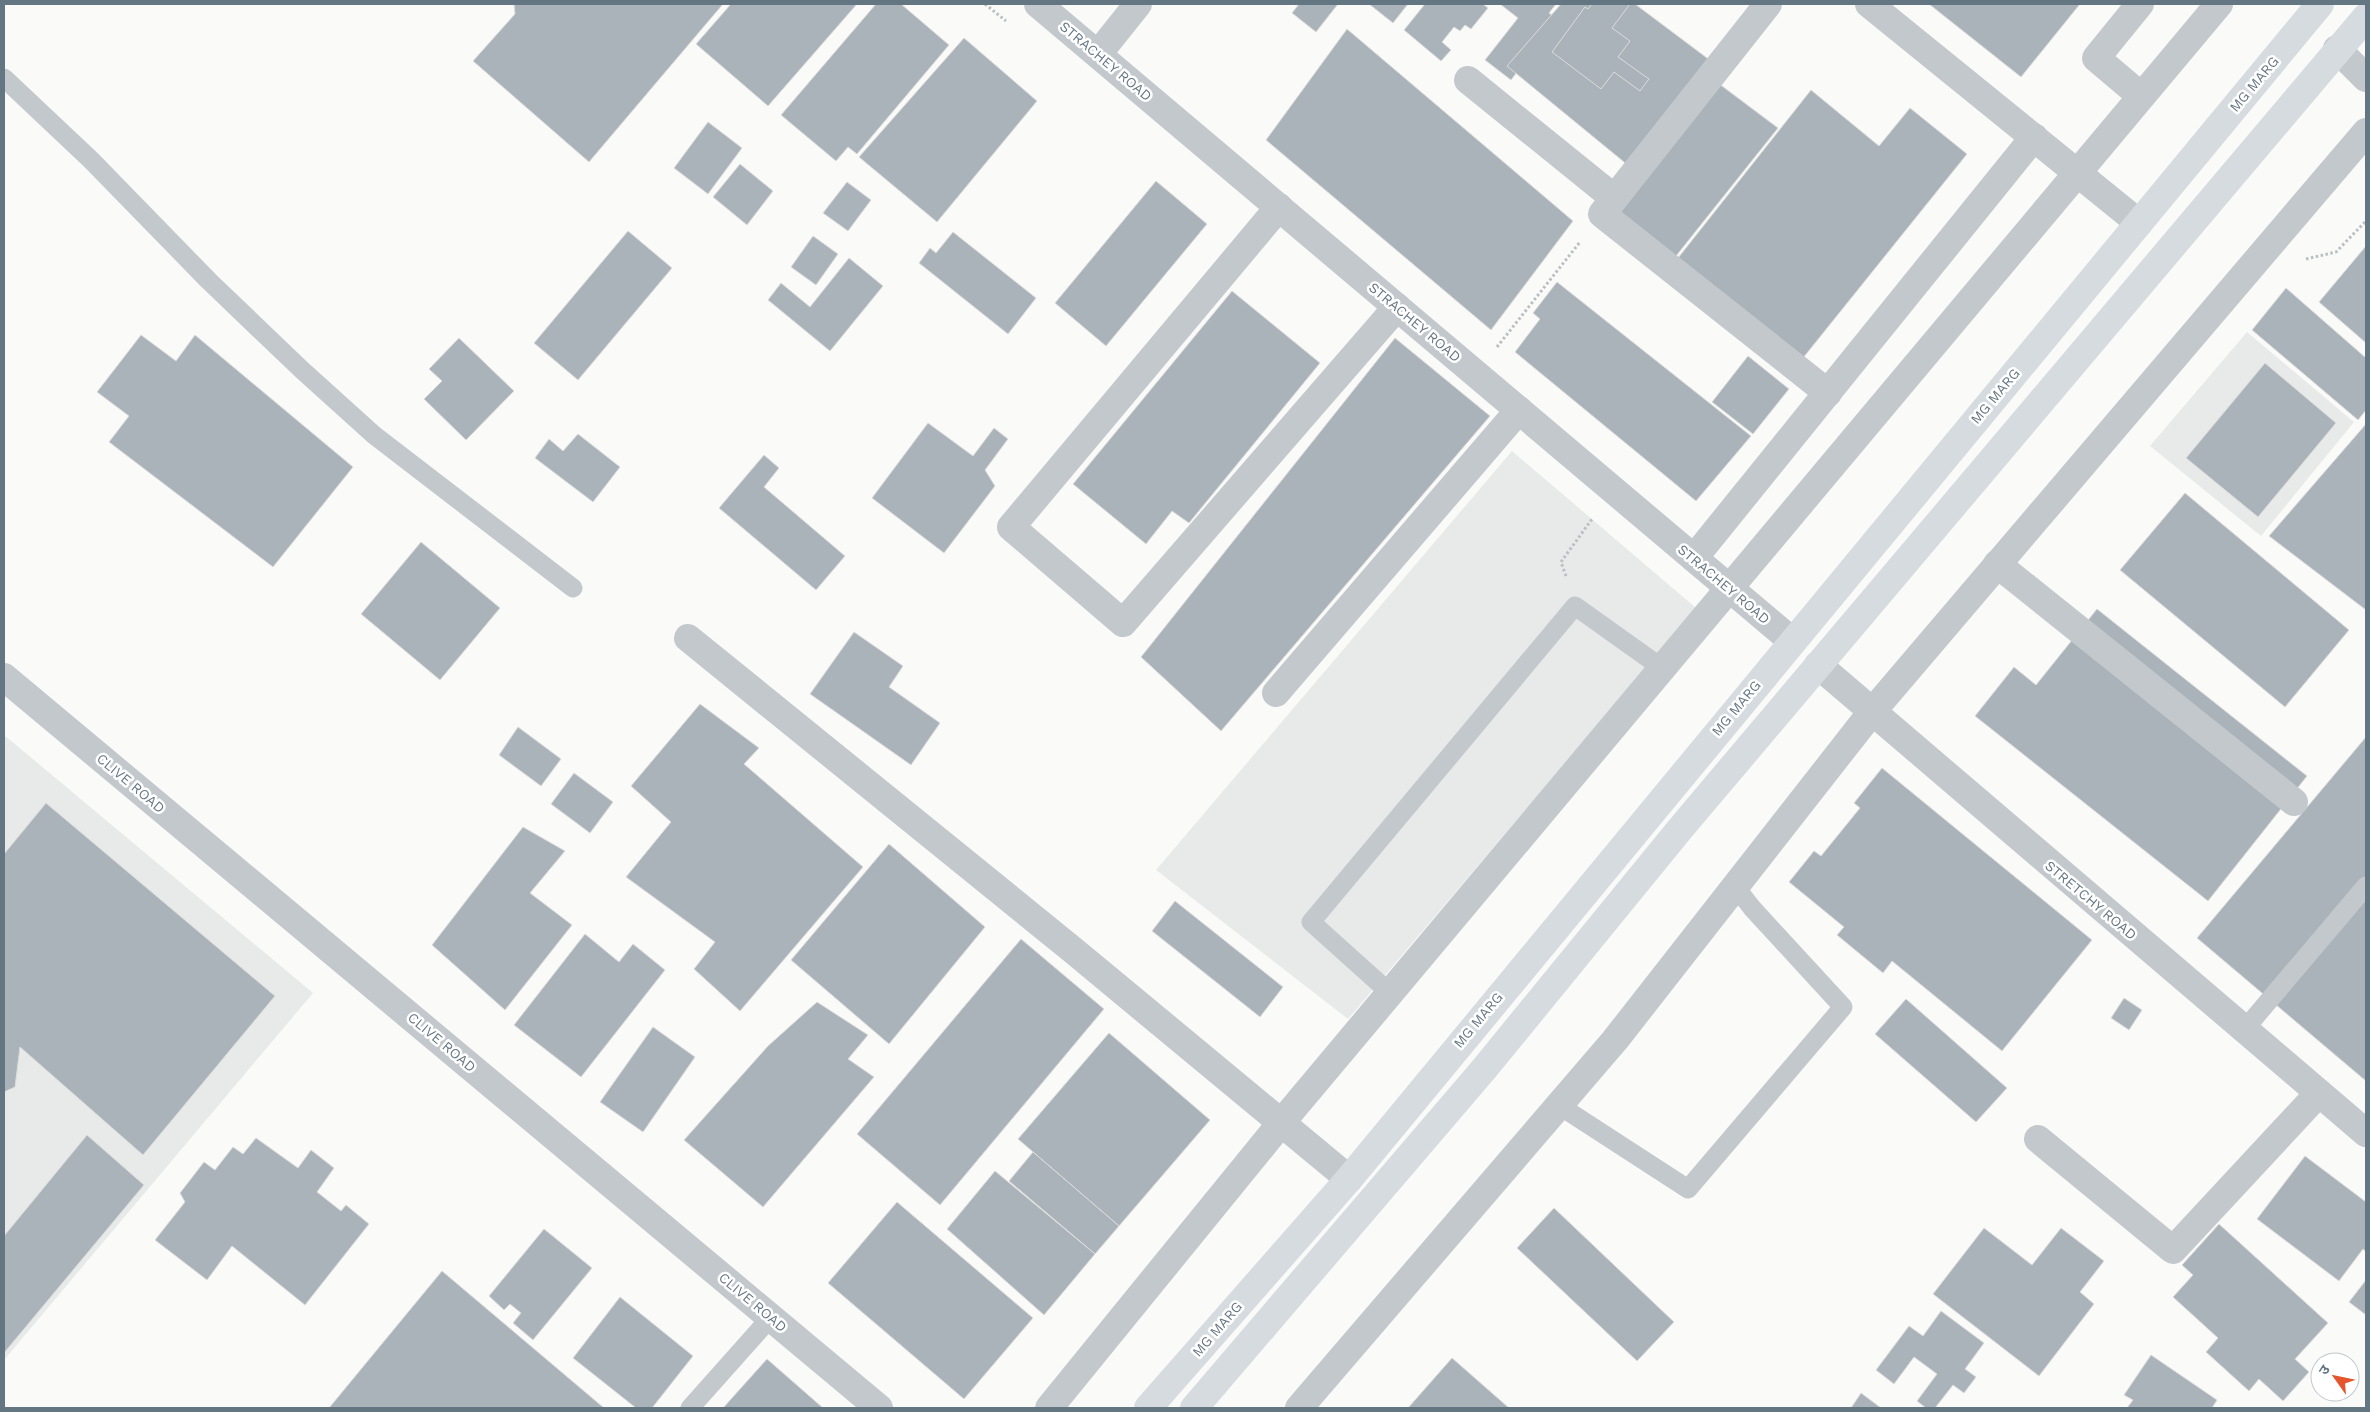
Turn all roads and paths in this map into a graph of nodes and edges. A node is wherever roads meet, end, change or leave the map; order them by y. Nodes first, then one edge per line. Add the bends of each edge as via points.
1 (1038, 4) edge
2 (1138, 4) edge
3 (1768, 4) edge
4 (1869, 4) edge
5 (2140, 4) edge
6 (2219, 4) edge
7 (2320, 4) edge
8 (2366, 17) edge
9 (2337, 49) junction
10 (1098, 54) junction
11 (4, 78) edge
12 (2366, 78) edge
13 (1468, 80) dead end
14 (2141, 96) junction
15 (2366, 132) edge
16 (2034, 137) junction
17 (2076, 173) junction
18 (1608, 206) junction
19 (1278, 207) junction
20 (2139, 223) junction
21 (1397, 307) junction
22 (1477, 373) junction
23 (1828, 393) junction
24 (1519, 410) junction
25 (1613, 490) junction
26 (1694, 558) junction
27 (1998, 564) junction
28 (573, 588) dead end
29 (1730, 588) junction
30 (1575, 606) junction
31 (688, 638) dead end
32 (1792, 641) junction
33 (1818, 665) junction
34 (1662, 668) junction
35 (4, 677) edge
36 (1276, 693) dead end
37 (1871, 713) junction
38 (2294, 802) dead end
39 (1735, 886) junction
40 (2366, 886) edge
41 (1390, 993) junction
42 (2244, 1030) junction
43 (2319, 1093) junction
44 (1560, 1106) junction
45 (1281, 1122) junction
46 (2366, 1133) edge
47 (2038, 1139) dead end
48 (1348, 1179) junction
49 (771, 1317) junction
50 (690, 1408) edge
51 (879, 1408) edge
52 (1049, 1408) edge
53 (1148, 1408) edge
54 (1194, 1408) edge
55 (1299, 1408) edge

1 - 10 street, STRACHEY ROAD
2 - 10 street
3 - 18 street
4 - 16 street
5 - 14 street via 2096,58
6 - 14 street
7 - 20 main road, MG MARG
8 - 9 main road
9 - 12 street
9 - 33 main road
10 - 19 street, STRACHEY ROAD
11 - 28 lane via 91,160 209,281 374,435
13 - 18 street
14 - 17 street
15 - 27 street
16 - 17 street
16 - 23 street
17 - 20 street
17 - 29 street
18 - 22 path
18 - 23 street
19 - 21 street, STRACHEY ROAD
19 - 21 street via 1012,527 1122,623
20 - 32 main road, MG MARG
21 - 22 street, STRACHEY ROAD
22 - 24 street, STRACHEY ROAD
23 - 26 street
24 - 25 street, STRACHEY ROAD
24 - 36 street
25 - 26 street, STRACHEY ROAD
25 - 30 path via 1561,562
26 - 29 street, STRACHEY ROAD
27 - 37 street
27 - 38 street
29 - 32 street, STRACHEY ROAD
29 - 34 street
30 - 34 lane
30 - 41 lane via 1311,922
31 - 45 street
32 - 48 main road, MG MARG
33 - 37 street, STRETCHY ROAD
33 - 54 main road via 1478,1076
34 - 41 street
35 - 49 street, CLIVE ROAD
37 - 39 street
37 - 42 street, STRETCHY ROAD
39 - 44 street
39 - 44 lane via 1843,1007 1688,1188
40 - 42 lane
41 - 45 street
42 - 43 street, STRETCHY ROAD
43 - 46 street, STRETCHY ROAD
43 - 47 street via 2172,1250
44 - 55 street
45 - 48 street
45 - 52 street
48 - 53 main road, MG MARG
49 - 50 lane
49 - 51 street, CLIVE ROAD

